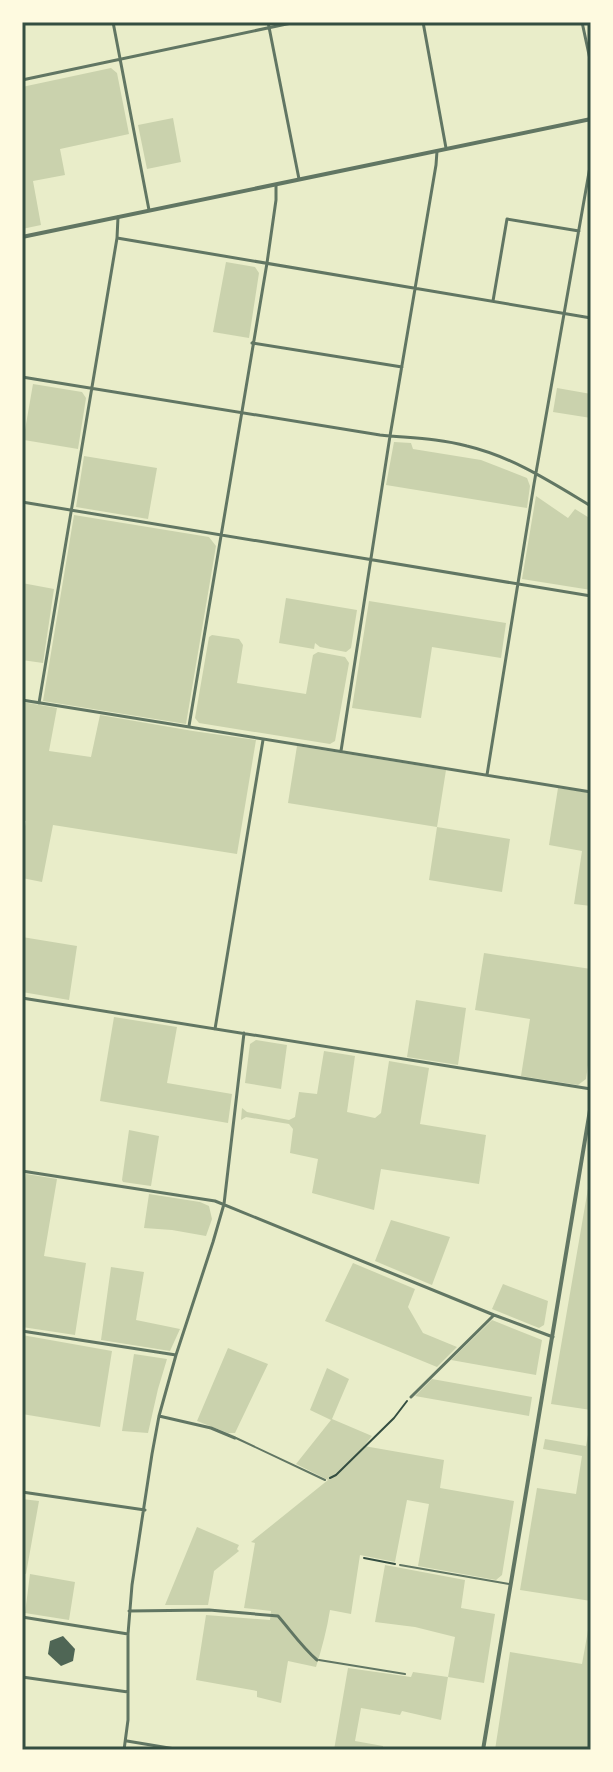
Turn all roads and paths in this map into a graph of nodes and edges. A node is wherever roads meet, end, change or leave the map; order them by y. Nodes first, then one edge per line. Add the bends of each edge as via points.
1 (113, 22) edge
2 (268, 22) edge
3 (296, 22) edge
4 (423, 22) edge
5 (582, 22) edge
6 (269, 29) junction
7 (588, 40) edge
8 (121, 61) junction
9 (591, 64) edge
10 (22, 80) edge
11 (591, 119) edge
12 (446, 149) junction
13 (437, 151) junction
14 (591, 161) edge
15 (300, 180) junction
16 (276, 185) junction
17 (149, 210) junction
18 (118, 217) junction
19 (579, 231) junction
20 (22, 237) edge
21 (117, 238) junction
22 (267, 263) junction
23 (416, 288) junction
24 (493, 301) junction
25 (565, 313) junction
26 (591, 318) edge
27 (252, 343) junction
28 (402, 367) junction
29 (22, 377) edge
30 (93, 389) junction
31 (240, 413) junction
32 (390, 436) junction
33 (536, 473) junction
34 (22, 502) edge
35 (591, 506) edge
36 (72, 510) junction
37 (220, 536) junction
38 (371, 560) junction
39 (518, 583) junction
40 (591, 596) edge
41 (22, 700) edge
42 (39, 703) junction
43 (189, 727) junction
44 (263, 739) junction
45 (341, 751) junction
46 (487, 775) junction
47 (591, 792) edge
48 (22, 998) edge
49 (215, 1029) junction
50 (244, 1033) junction
51 (591, 1089) edge
52 (591, 1104) edge
53 (22, 1171) edge
54 (224, 1204) junction
55 (494, 1315) junction
56 (22, 1331) edge
57 (553, 1337) junction
58 (176, 1355) junction
59 (411, 1397) joint
60 (159, 1416) junction
61 (235, 1438) joint
62 (325, 1480) joint
63 (22, 1492) edge
64 (145, 1510) junction
65 (364, 1558) dead end
66 (400, 1565) joint
67 (510, 1585) junction
68 (129, 1611) junction
69 (22, 1617) edge
70 (128, 1634) junction
71 (317, 1660) joint
72 (405, 1674) dead end
73 (22, 1677) edge
74 (128, 1692) junction
75 (127, 1741) junction
76 (124, 1750) edge
77 (181, 1750) edge
78 (483, 1750) edge

1 - 8 street
2 - 6 street
3 - 6 street
4 - 12 street
5 - 7 street
6 - 8 street
6 - 15 street
7 - 9 street
8 - 10 street
8 - 17 street
11 - 12 street
12 - 13 street
13 - 15 street
13 - 23 street
14 - 19 street
15 - 16 street
16 - 17 street
16 - 22 street
17 - 18 street
18 - 20 street
18 - 21 street
19 - 24 street via 507,219
19 - 25 street
21 - 22 street
21 - 30 street
22 - 23 street
22 - 27 street
23 - 24 street
23 - 28 street
24 - 25 street
25 - 26 street
25 - 33 street
27 - 28 street
27 - 31 street
28 - 32 street
29 - 30 street
30 - 31 street
30 - 36 street
31 - 32 street
31 - 37 street
32 - 33 street via 465,445
32 - 38 street
33 - 35 street
33 - 39 street
34 - 36 street
36 - 37 street
36 - 42 street
37 - 38 street
37 - 43 street
38 - 39 street
38 - 45 street
39 - 40 street
39 - 46 street
41 - 42 street
42 - 43 street
43 - 44 street
44 - 45 street
44 - 49 street
45 - 46 street
46 - 47 street
48 - 49 street
49 - 50 street
50 - 51 street
50 - 54 street
52 - 57 street
53 - 54 street
54 - 55 street
54 - 58 street
55 - 57 street
55 - 59 street
56 - 58 street
57 - 67 street
58 - 60 street
59 - 62 path via 336,1475
60 - 61 street
60 - 64 street
61 - 62 lane
63 - 64 street
64 - 68 street
65 - 66 path
66 - 67 lane
67 - 78 street
68 - 70 street
68 - 71 street via 278,1616
69 - 70 street
70 - 74 street
71 - 72 lane
73 - 74 street
74 - 75 street
75 - 76 street
75 - 77 street

